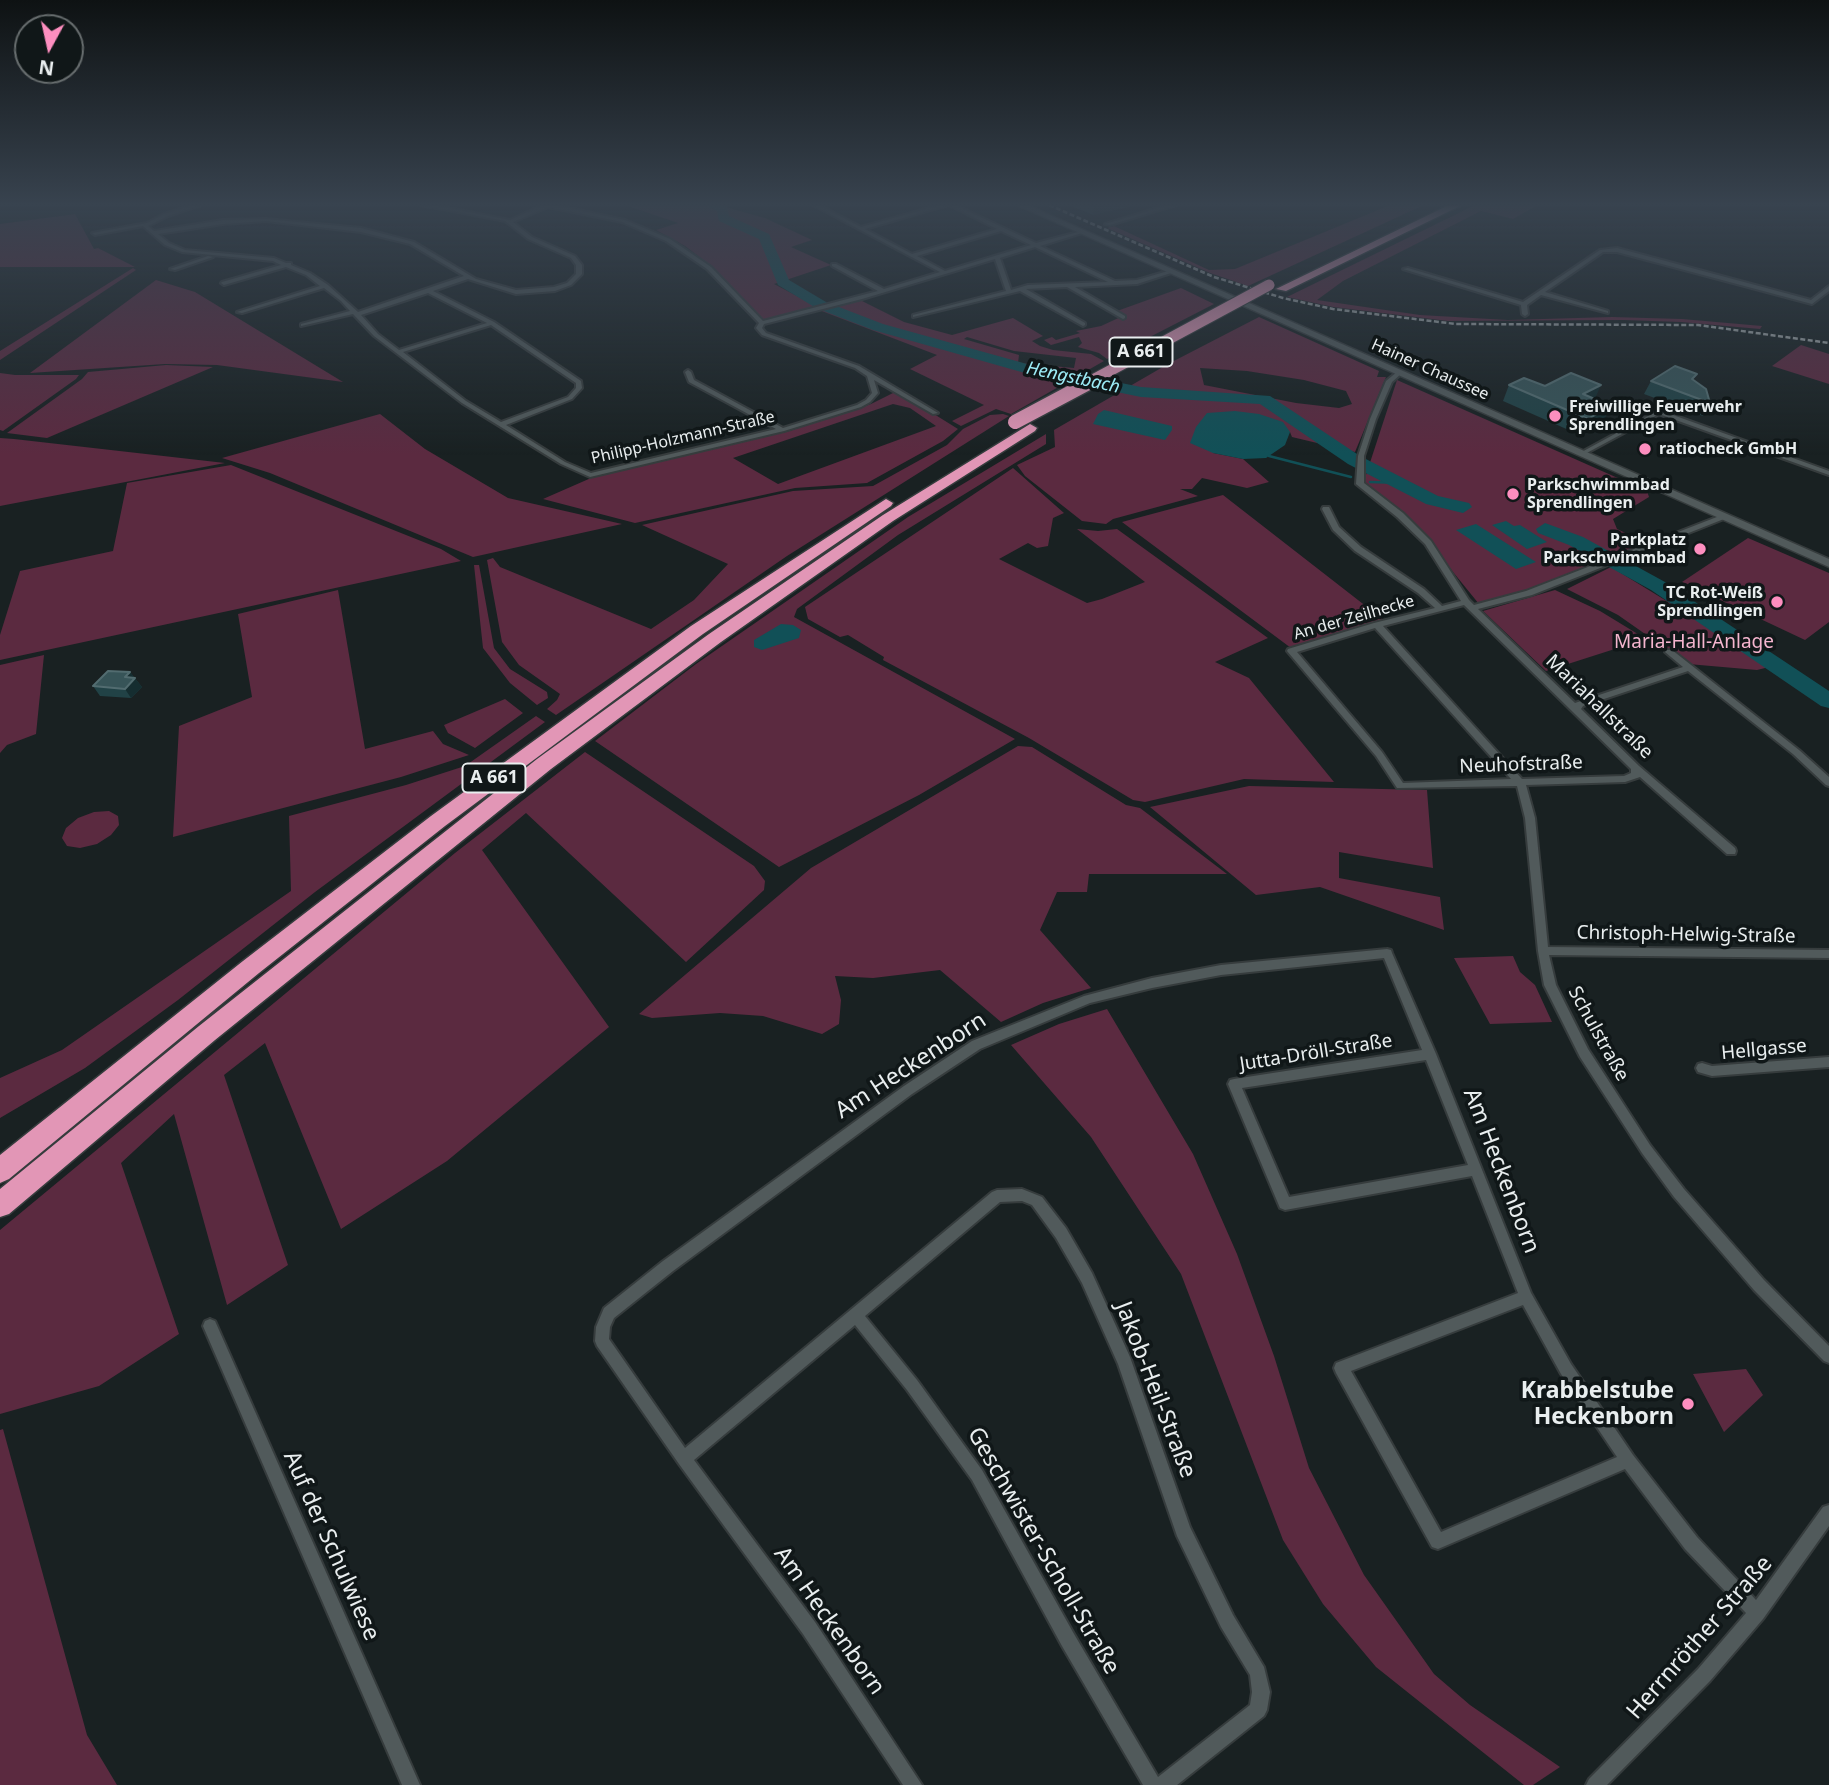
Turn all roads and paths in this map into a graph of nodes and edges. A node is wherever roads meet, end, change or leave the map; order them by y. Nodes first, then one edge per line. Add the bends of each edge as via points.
1 (318, 288) edge
2 (328, 288) edge
3 (437, 288) edge
4 (498, 288) edge
5 (559, 288) edge
6 (729, 288) edge
7 (878, 288) edge
8 (892, 288) edge
9 (1029, 288) edge
10 (1074, 288) edge
11 (1205, 288) edge
12 (1263, 288) edge
13 (1283, 288) edge
14 (1471, 288) edge
15 (1548, 288) edge
16 (1761, 288) edge
17 (1021, 289) junction
18 (1829, 289) edge
19 (429, 291) junction
20 (883, 291) junction
21 (1009, 291) joint
22 (1541, 293) junction
23 (1524, 304) junction
24 (240, 312) dead end
25 (1606, 312) dead end
26 (355, 314) junction
27 (1525, 314) dead end
28 (915, 316) dead end
29 (1123, 317) dead end
30 (492, 323) junction
31 (762, 323) junction
32 (1083, 324) dead end
33 (303, 325) dead end
34 (398, 352) junction
35 (688, 372) dead end
36 (1399, 373) junction
37 (870, 376) junction
38 (935, 413) dead end
39 (499, 425) junction
40 (1023, 425) junction
41 (782, 430) junction
42 (1581, 454) junction
43 (1829, 473) edge
44 (1326, 509) dead end
45 (1725, 517) junction
46 (1829, 563) edge
47 (1470, 605) junction
48 (1440, 608) junction
49 (1377, 625) junction
50 (1669, 652) dead end
51 (1689, 668) junction
52 (1576, 708) junction
53 (1636, 768) junction
54 (1829, 783) edge
55 (1521, 784) junction
56 (1400, 786) joint
57 (1731, 851) dead end
58 (1543, 951) junction
59 (1829, 954) edge
60 (1430, 1054) junction
61 (1829, 1062) edge
62 (1702, 1068) dead end
63 (1475, 1170) junction
64 (0, 1171) edge
65 (0, 1205) edge
66 (1526, 1297) junction
67 (856, 1315) junction
68 (210, 1326) dead end
69 (1829, 1356) edge
70 (684, 1459) junction
71 (1628, 1460) junction
72 (1829, 1513) edge
73 (1757, 1613) junction
74 (411, 1785) edge
75 (913, 1785) edge
76 (1153, 1785) edge
77 (1163, 1785) edge
78 (1595, 1785) edge

1 - 24 street
2 - 26 street, Philipp-Holzmann-Straße
3 - 19 street
4 - 5 street via 527,292
6 - 31 street
7 - 20 street
8 - 20 street
9 - 17 street
10 - 29 street
11 - 36 street, Hainer Chaussee
12 - 40 highway, A 661, bridge
13 - 40 highway, A 661
14 - 23 street
15 - 22 street
16 - 18 street via 1812,302
17 - 21 street
17 - 32 street
19 - 26 street
19 - 30 street
20 - 31 street
21 - 28 street
22 - 23 street
22 - 25 street
23 - 27 street
26 - 33 street
26 - 34 street, Philipp-Holzmann-Straße
30 - 34 street
30 - 39 street via 573,377 579,386 570,398
31 - 37 street via 759,328 770,337
34 - 39 street, Philipp-Holzmann-Straße
35 - 41 street via 691,381
36 - 42 street, Hainer Chaussee
36 - 47 street, Mariahallstraße via 1389,381 1373,419 1360,462 1360,484 1412,526
37 - 38 street
37 - 41 street, Philipp-Holzmann-Straße via 875,393 864,404
39 - 41 street, Philipp-Holzmann-Straße via 590,475
40 - 64 highway, A 661 via 806,555 611,691 251,967
40 - 65 highway, A 661 via 715,638 554,756 446,839
42 - 43 street via 1659,412
42 - 45 street, Hainer Chaussee
44 - 48 street, An der Zeilhecke via 1336,528 1359,549
45 - 46 street, Hainer Chaussee
45 - 47 street via 1529,593
47 - 48 street
47 - 52 street, Mariahallstraße
48 - 49 street, An der Zeilhecke
49 - 55 street, Schulstraße
49 - 56 street, An der Zeilhecke via 1291,651 1379,754
50 - 51 street
51 - 52 street
51 - 54 street
52 - 53 street, Mariahallstraße
53 - 55 street, Neuhofstraße via 1636,775 1625,779
53 - 57 street, Mariahallstraße
55 - 56 street, Neuhofstraße
55 - 58 street, Schulstraße via 1530,818
58 - 59 street, Christoph-Helwig-Straße
58 - 69 street, Schulstraße via 1560,1010 1646,1149 1710,1232
60 - 63 street, Am Heckenborn
60 - 63 street, Jutta-Dröll-Straße via 1234,1084 1285,1204
60 - 70 street, Am Heckenborn via 1387,953 1221,970 1152,983 1088,999 976,1045 908,1090 609,1314 602,1341
61 - 62 street, Hellgasse
63 - 66 street, Am Heckenborn
66 - 71 street, Am Heckenborn via 1566,1369
66 - 71 street via 1341,1368 1437,1541
67 - 70 street, Jakob-Heil-Straße
67 - 76 street, Geschwister-Scholl-Straße via 977,1475
67 - 77 street, Jakob-Heil-Straße via 997,1196 1022,1195 1037,1201 1061,1233 1125,1362 1183,1530 1258,1673 1258,1710
68 - 74 street, Auf der Schulwiese
70 - 75 street, Am Heckenborn via 809,1628
71 - 73 street, Am Heckenborn via 1691,1543
72 - 73 street, Herrnröther Straße
73 - 78 street, Herrnröther Straße via 1704,1675

